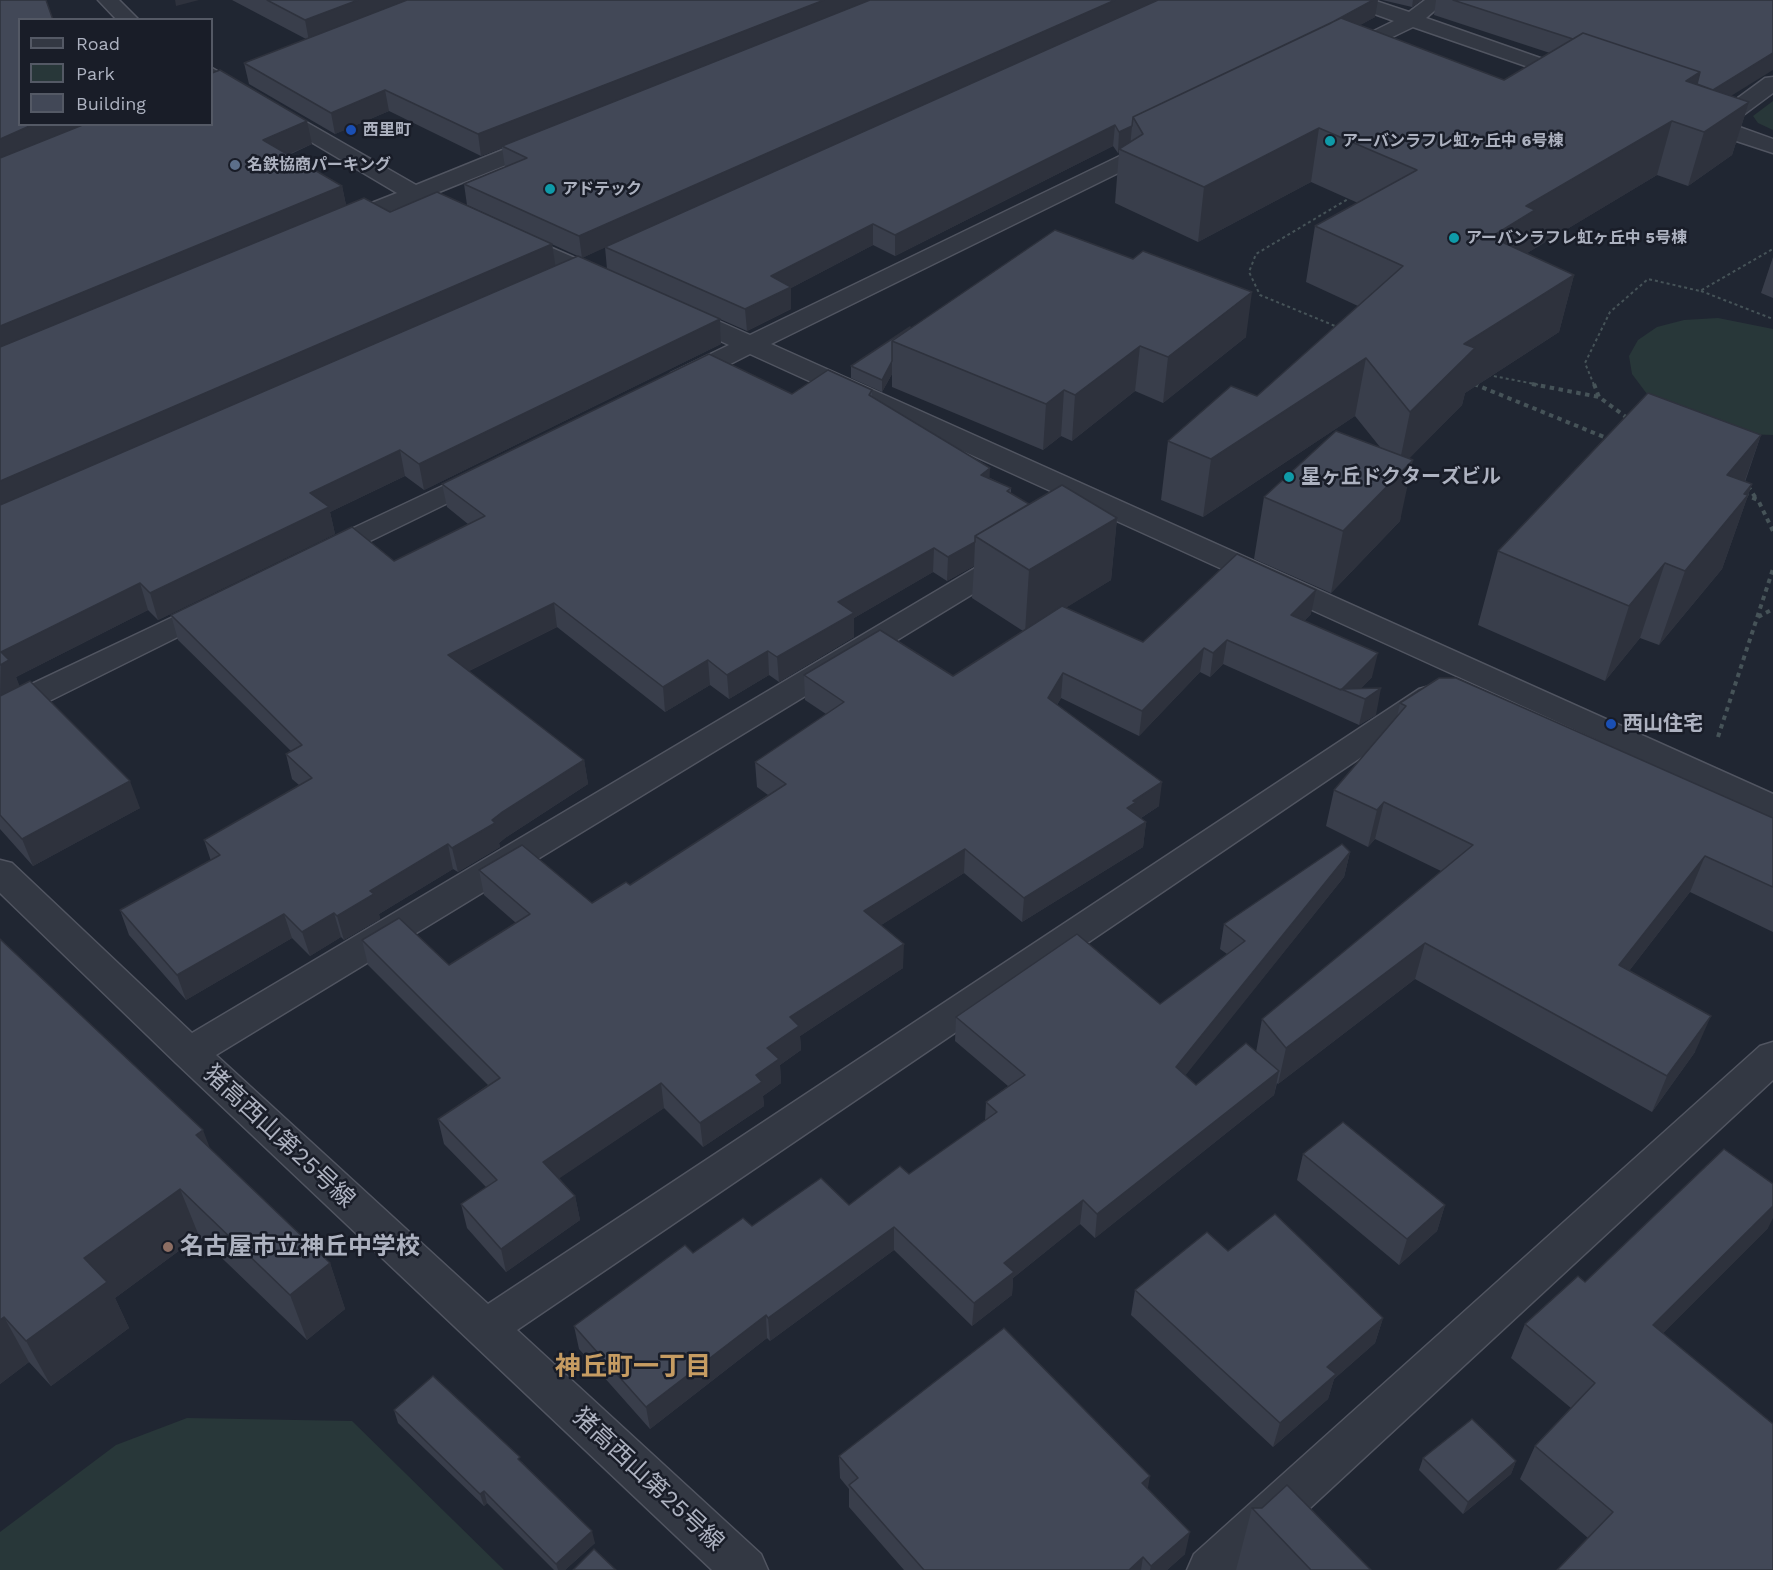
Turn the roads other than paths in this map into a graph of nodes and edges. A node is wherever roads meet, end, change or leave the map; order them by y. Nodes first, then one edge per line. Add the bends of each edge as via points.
1 (108, 0) edge
2 (1354, 0) edge
3 (1437, 0) edge
4 (127, 18) edge
5 (1412, 20) junction
6 (1316, 67) edge
7 (247, 74) edge
8 (216, 81) edge
9 (1591, 83) edge
10 (1773, 83) edge
11 (1681, 114) edge
12 (1714, 126) junction
13 (569, 132) edge
14 (1177, 135) edge
15 (1773, 146) edge
16 (414, 193) junction
17 (316, 234) edge
18 (614, 254) edge
19 (581, 269) junction
20 (548, 283) edge
21 (750, 345) junction
22 (653, 392) edge
23 (503, 465) edge
24 (1102, 504) junction
25 (1071, 523) edge
26 (1040, 541) edge
27 (300, 565) edge
28 (236, 596) edge
29 (1469, 670) junction
30 (0, 712) edge
31 (1773, 808) edge
32 (0, 872) edge
33 (189, 1053) junction
34 (1773, 1057) edge
35 (486, 1328) junction
36 (745, 1570) edge
37 (1210, 1570) edge

1 - 4 street
2 - 5 street
3 - 5 street
5 - 6 street
5 - 9 street
7 - 8 street
8 - 16 street
10 - 12 street
11 - 12 street
12 - 15 street
13 - 16 street
14 - 21 street
16 - 17 street
16 - 19 street
18 - 19 street
19 - 20 street
19 - 21 street
21 - 22 street
21 - 24 street
23 - 27 street
24 - 25 street
24 - 29 street
26 - 33 street
28 - 30 street
29 - 31 street
29 - 35 street
32 - 33 street, 猪高西山第25号線
33 - 35 street, 猪高西山第25号線
34 - 37 street
35 - 36 street, 猪高西山第25号線

